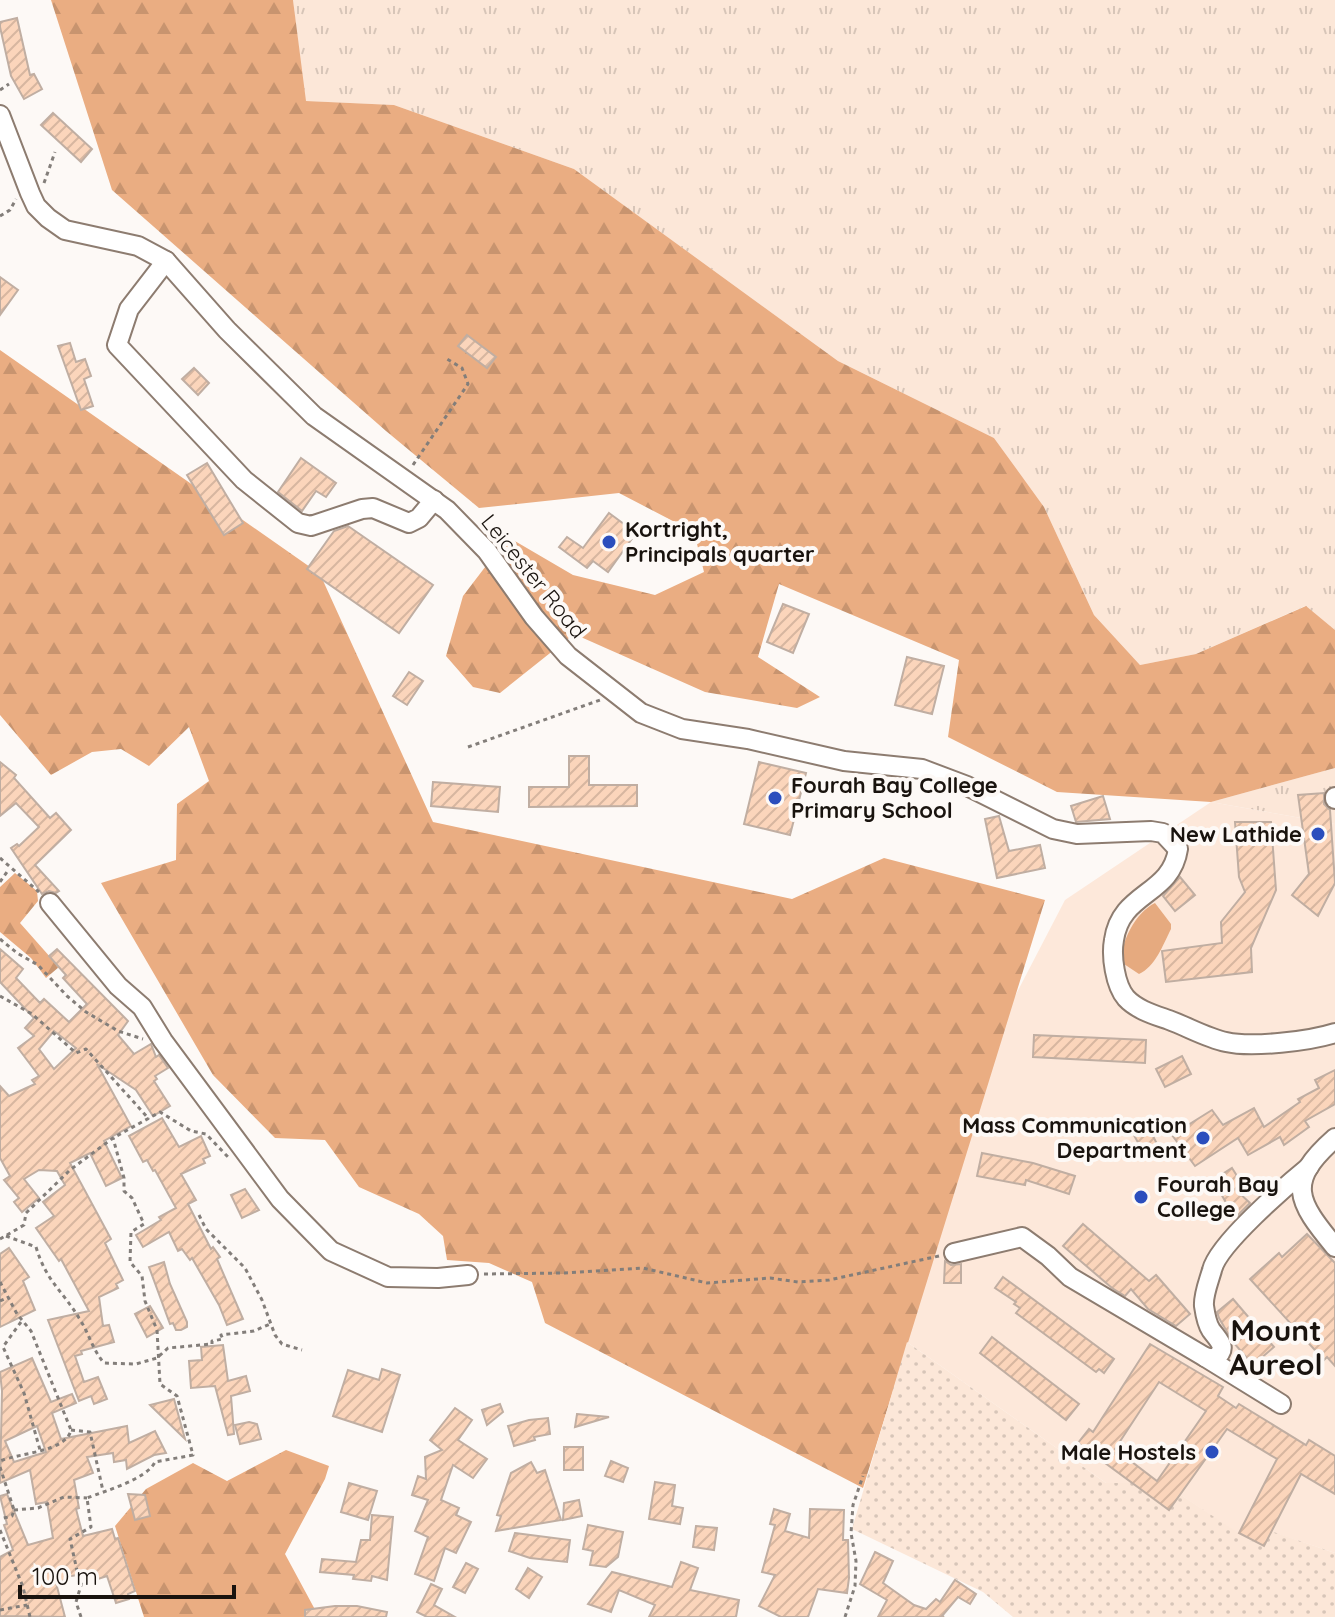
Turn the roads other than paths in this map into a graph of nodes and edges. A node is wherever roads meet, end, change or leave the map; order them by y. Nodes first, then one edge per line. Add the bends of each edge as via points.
1 (0, 115) edge
2 (166, 261) junction
3 (434, 500) junction
4 (50, 903) road end
5 (1335, 1033) edge
6 (1335, 1138) edge
7 (1309, 1167) junction
8 (1335, 1247) edge
9 (954, 1253) road end
10 (468, 1275) road end
11 (1205, 1357) junction
12 (1281, 1404) dead end

1 - 2 street, Leicester Road via 36,206 65,230 138,246
2 - 3 street, Leicester Road via 298,402
2 - 3 street via 129,309 117,345 244,480 298,523 311,526 373,508 409,523
3 - 5 street, Leicester Road via 487,551 568,656 641,713 682,729 844,761 922,769 1053,829 1077,834 1163,833 1178,849 1173,871 1130,905 1114,939 1117,978 1126,998 1144,1011 1226,1042 1261,1044
4 - 10 street via 118,986 142,1007 280,1199 331,1251 388,1277
6 - 7 street
7 - 8 street via 1301,1188 1304,1205
7 - 11 street via 1269,1200 1214,1262 1204,1303 1209,1328 1223,1348 1214,1359
9 - 11 street via 1022,1237 1070,1277
11 - 12 street

